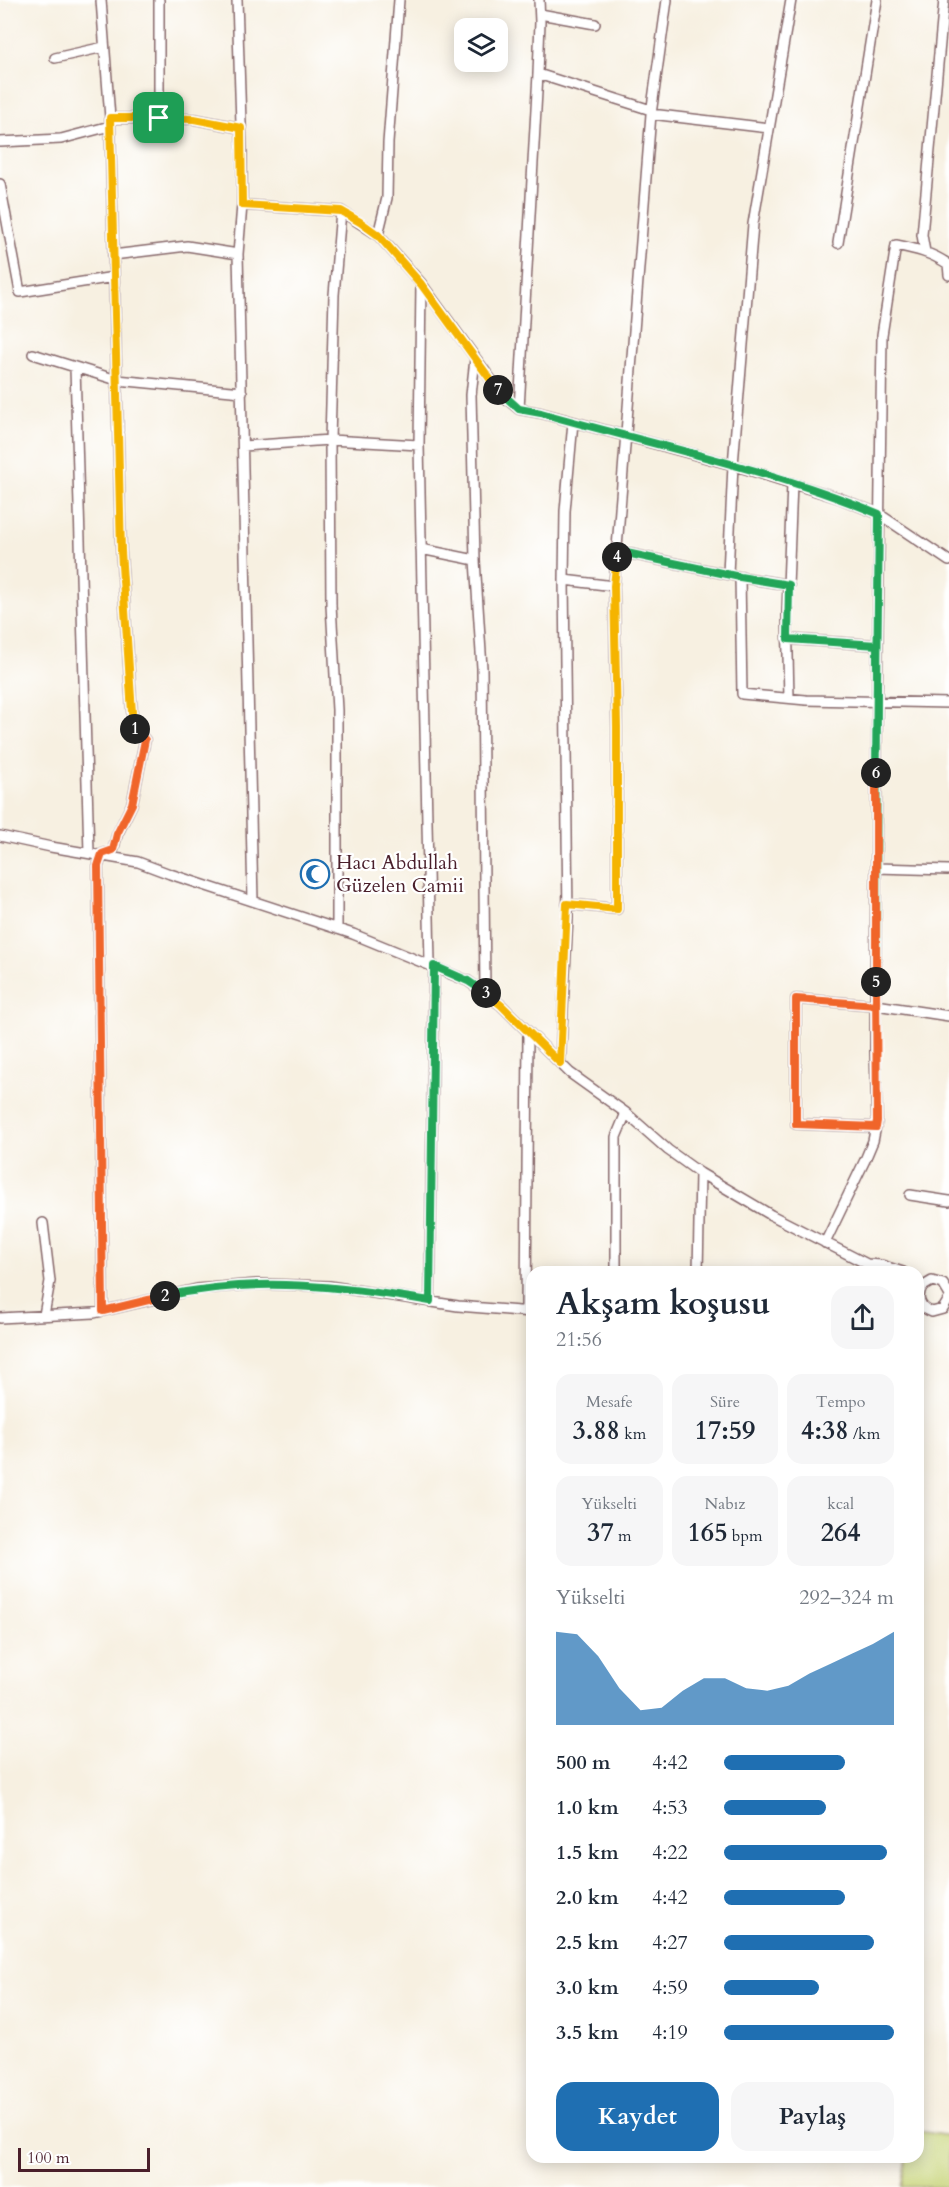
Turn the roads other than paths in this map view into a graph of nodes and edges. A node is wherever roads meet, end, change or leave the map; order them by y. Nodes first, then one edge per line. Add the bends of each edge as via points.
1 (101, 0) edge
2 (159, 0) edge
3 (237, 0) edge
4 (399, 0) edge
5 (538, 0) edge
6 (666, 0) edge
7 (791, 0) edge
8 (877, 0) edge
9 (944, 0) edge
10 (540, 14) junction
11 (595, 24) dead end
12 (104, 47) junction
13 (55, 58) dead end
14 (538, 74) junction
15 (651, 112) junction
16 (159, 118) junction
17 (110, 122) junction
18 (241, 128) junction
19 (769, 128) junction
20 (0, 142) edge
21 (0, 184) edge
22 (242, 205) junction
23 (341, 211) junction
24 (378, 235) junction
25 (838, 243) dead end
26 (926, 252) junction
27 (238, 254) junction
28 (113, 255) junction
29 (949, 275) edge
30 (114, 277) junction
31 (421, 284) junction
32 (33, 354) dead end
33 (475, 359) junction
34 (75, 367) junction
35 (117, 380) junction
36 (242, 392) junction
37 (519, 409) junction
38 (573, 422) junction
39 (625, 436) junction
40 (330, 440) junction
41 (243, 446) junction
42 (419, 446) junction
43 (733, 465) junction
44 (792, 484) junction
45 (879, 514) junction
46 (421, 549) junction
47 (617, 551) junction
48 (475, 560) junction
49 (949, 561) edge
50 (728, 574) junction
51 (740, 577) junction
52 (564, 580) junction
53 (789, 585) junction
54 (614, 586) junction
55 (788, 639) junction
56 (877, 645) junction
57 (789, 698) junction
58 (876, 700) junction
59 (949, 703) edge
60 (0, 836) edge
61 (89, 853) junction
62 (102, 854) junction
63 (876, 868) junction
64 (949, 870) edge
65 (253, 901) junction
66 (567, 904) junction
67 (337, 929) junction
68 (432, 965) junction
69 (485, 993) junction
70 (876, 1005) junction
71 (949, 1016) edge
72 (528, 1032) junction
73 (560, 1063) junction
74 (626, 1113) junction
75 (876, 1127) junction
76 (700, 1173) junction
77 (910, 1195) dead end
78 (949, 1201) edge
79 (43, 1223) dead end
80 (825, 1243) junction
81 (867, 1264) junction
82 (529, 1266) edge
83 (616, 1266) edge
84 (698, 1266) edge
85 (869, 1266) edge
86 (884, 1266) edge
87 (924, 1280) edge
88 (928, 1282) junction
89 (924, 1286) edge
90 (948, 1290) edge
91 (430, 1301) junction
92 (948, 1304) edge
93 (924, 1308) edge
94 (103, 1311) junction
95 (526, 1312) edge
96 (44, 1315) junction
97 (0, 1318) edge

1 - 12 street
2 - 16 street
3 - 18 street
4 - 24 street via 387,198
5 - 10 street
6 - 15 street
7 - 19 street
8 - 25 street
9 - 26 street via 922,235
10 - 11 street
10 - 14 street
12 - 13 street
12 - 17 street
14 - 15 street
14 - 37 street
15 - 19 street
15 - 39 street
16 - 17 street
16 - 18 street via 194,119
17 - 20 street via 61,139
17 - 28 street
18 - 22 street
19 - 43 street via 753,224
21 - 30 street via 20,292
22 - 23 street
22 - 27 street
23 - 24 street
23 - 40 street
24 - 31 street
26 - 29 street via 948,264
26 - 45 street via 896,245 882,335
27 - 28 street via 187,246
27 - 36 street
28 - 30 street
30 - 35 street
31 - 33 street
31 - 42 street
32 - 34 street
33 - 37 street via 503,396
33 - 48 street via 471,395
34 - 35 street
34 - 61 street
35 - 36 street
35 - 62 street via 121,551 133,727 145,740 132,804 113,850
36 - 41 street
37 - 38 street
38 - 39 street
38 - 52 street
39 - 43 street
39 - 47 street
40 - 41 street
40 - 42 street
40 - 67 street via 331,605 337,710
41 - 65 street
42 - 46 street
43 - 44 street
43 - 50 street
44 - 45 street
44 - 53 street
45 - 49 street
45 - 56 street
46 - 48 street
46 - 68 street
47 - 50 street
47 - 54 street
48 - 69 street via 482,668
50 - 51 street
51 - 53 street
51 - 57 street via 742,694
52 - 54 street
52 - 66 street
53 - 55 street
54 - 66 street via 617,909
55 - 56 street
55 - 57 street
56 - 58 street
57 - 58 street
58 - 59 street
58 - 63 street
60 - 61 street
61 - 62 street
62 - 65 street via 138,862
62 - 94 street via 98,877
63 - 64 street
63 - 70 street
65 - 67 street
66 - 73 street
67 - 68 street
68 - 69 street
68 - 91 street
69 - 72 street
70 - 71 street
70 - 75 street
70 - 75 street via 796,999 796,1124
72 - 73 street
72 - 82 street
73 - 74 street
74 - 76 street
74 - 83 street via 616,1137
75 - 80 street via 866,1160
76 - 80 street
76 - 84 street
77 - 78 street
79 - 96 street via 50,1281
80 - 81 street
81 - 85 street
81 - 86 street
87 - 88 street
88 - 89 street
88 - 90 street via 936,1281
91 - 94 street via 328,1286 257,1284 197,1289
91 - 95 street
92 - 93 street via 936,1312
94 - 96 street
96 - 97 street

